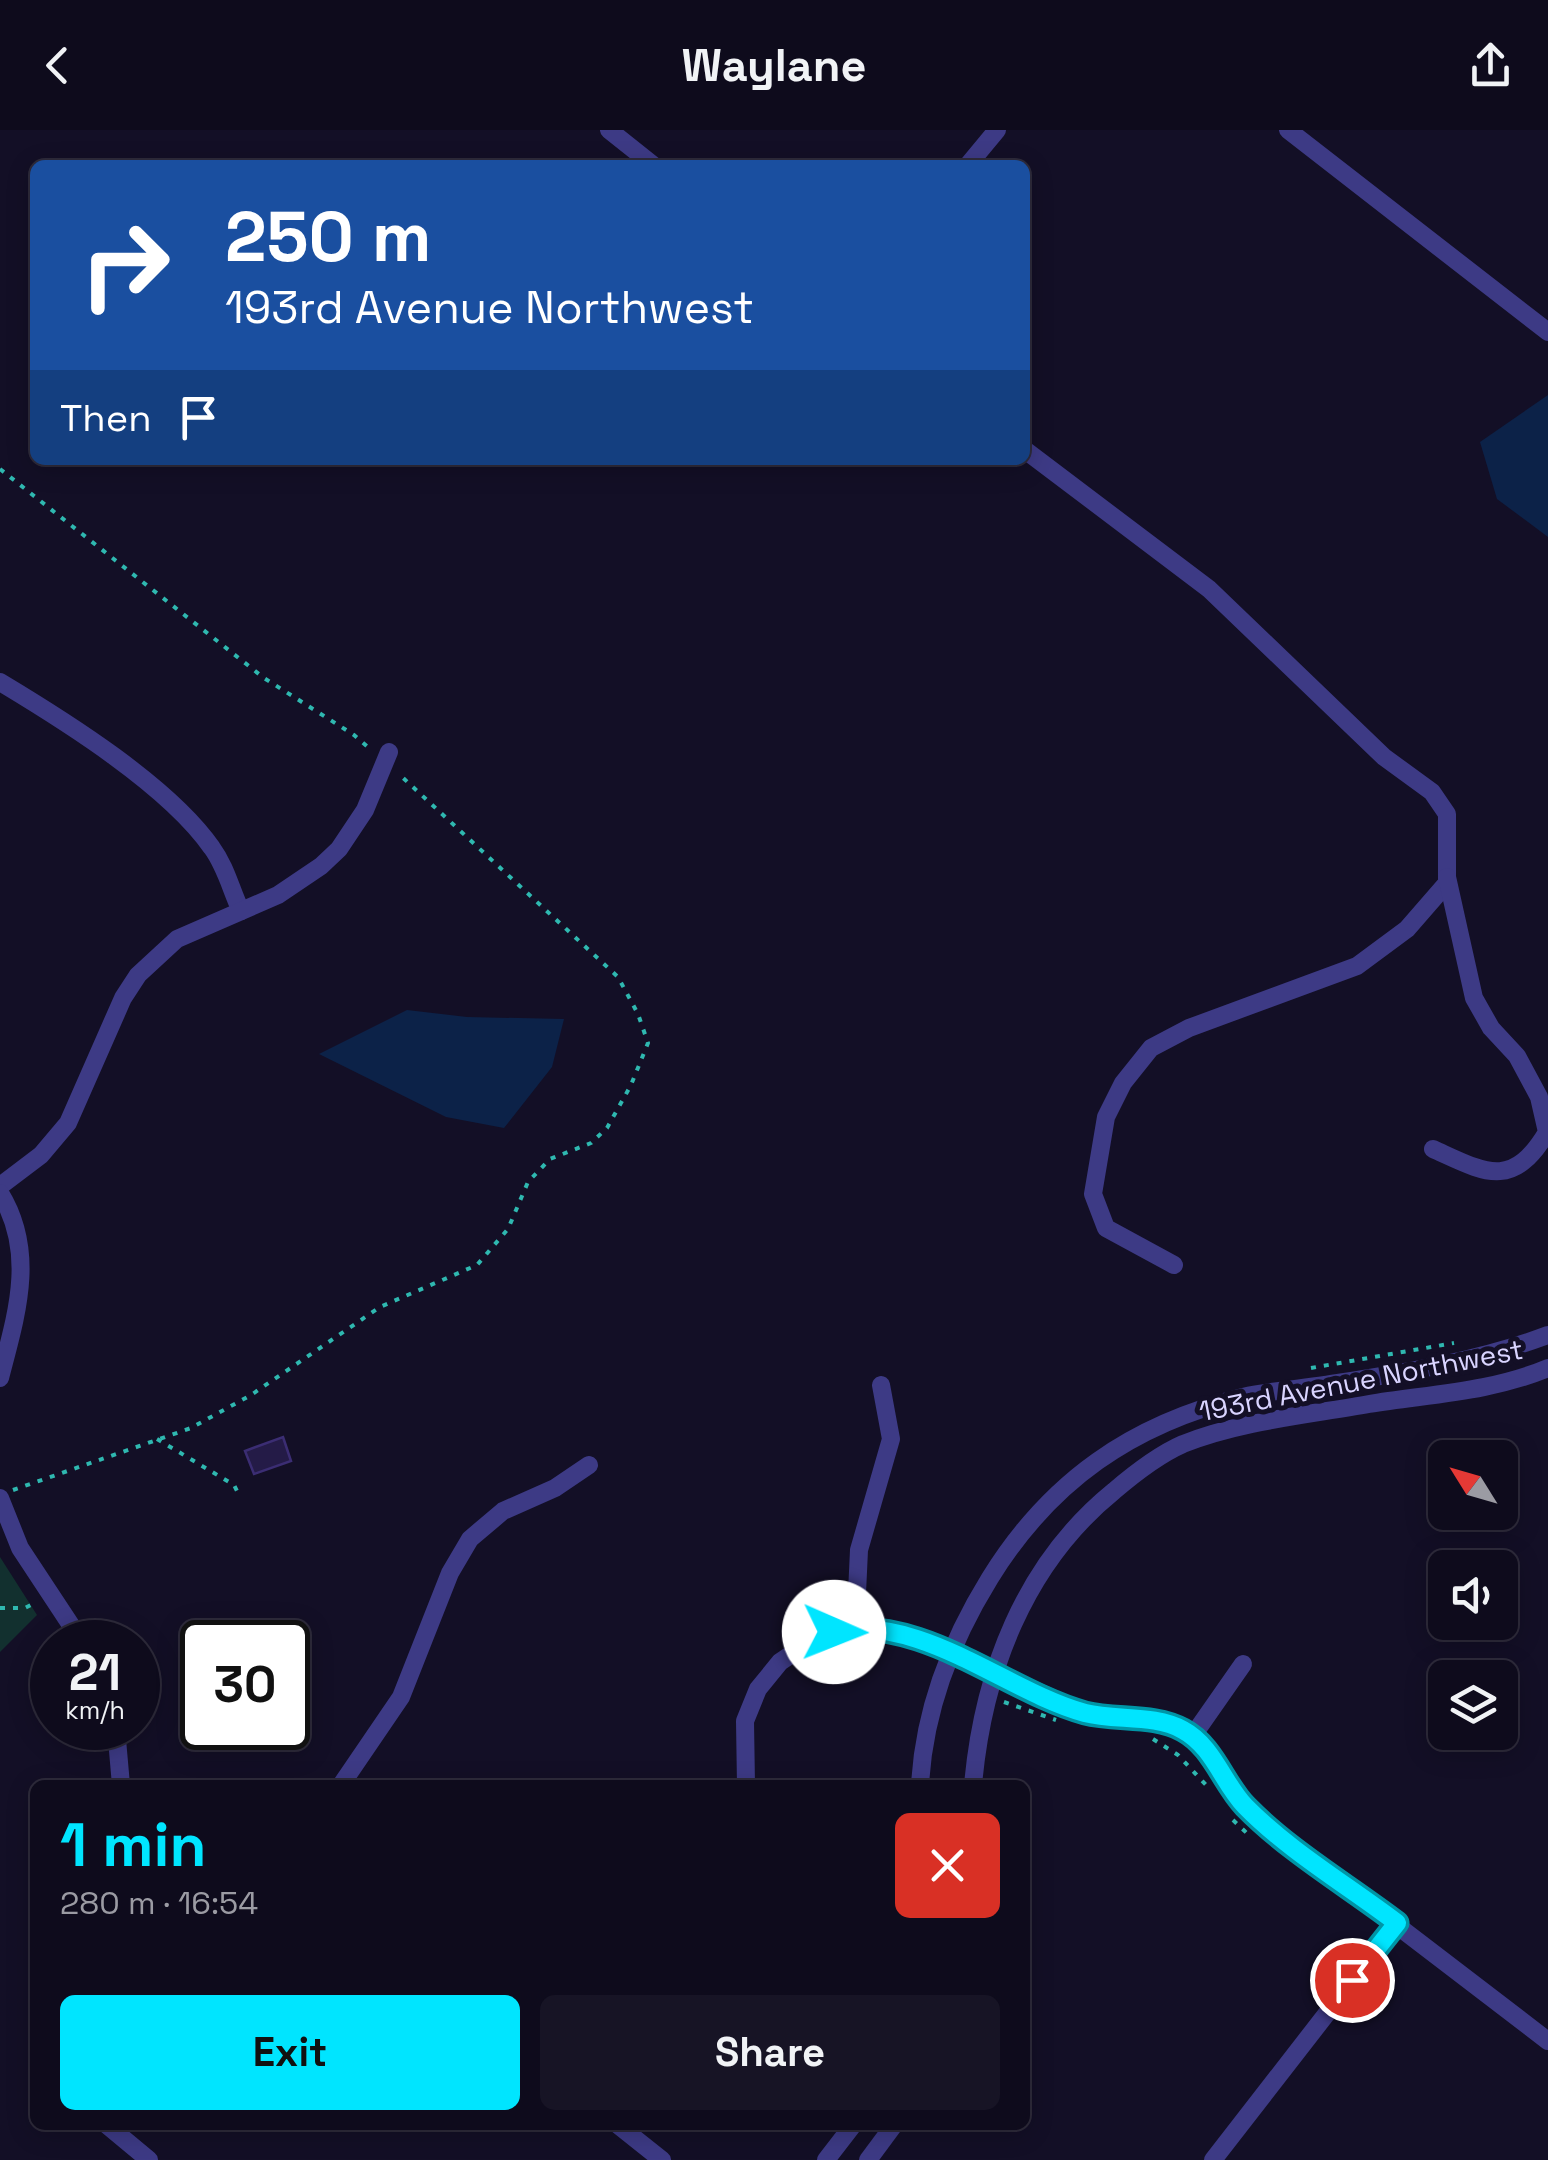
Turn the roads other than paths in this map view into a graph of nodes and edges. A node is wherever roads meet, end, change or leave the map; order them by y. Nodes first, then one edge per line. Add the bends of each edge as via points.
1 (609, 130) edge
2 (996, 130) edge
3 (1288, 130) edge
4 (647, 160) edge
5 (972, 160) edge
6 (1548, 332) edge
7 (1030, 454) edge
8 (0, 682) edge
9 (389, 752) dead end
10 (1446, 874) junction
11 (241, 911) junction
12 (1434, 1149) dead end
13 (0, 1190) edge
14 (1174, 1265) dead end
15 (1548, 1335) edge
16 (1548, 1368) edge
17 (0, 1378) edge
18 (882, 1384) dead end
19 (590, 1465) dead end
20 (4, 1495) edge
21 (67, 1620) edge
22 (860, 1626) junction
23 (951, 1652) junction
24 (1244, 1664) dead end
25 (994, 1672) junction
26 (1192, 1738) junction
27 (118, 1750) edge
28 (121, 1780) edge
29 (344, 1780) edge
30 (746, 1780) edge
31 (921, 1780) edge
32 (974, 1780) edge
33 (1397, 1923) junction
34 (1548, 2041) edge
35 (113, 2130) edge
36 (624, 2130) edge
37 (849, 2130) edge
38 (890, 2130) edge
39 (149, 2160) edge
40 (662, 2160) edge
41 (826, 2160) edge
42 (868, 2160) edge
43 (1213, 2160) edge

1 - 4 street
2 - 5 street
3 - 6 street
7 - 10 street via 1210,589 1384,756 1432,792 1447,814
8 - 11 street via 110,754 183,814 225,869
9 - 11 street via 365,810 339,849 301,882
10 - 12 street via 1474,998 1517,1056 1539,1097 1546,1132 1515,1168 1485,1172
10 - 14 street via 1446,884 1407,929 1357,966 1188,1028 1151,1048 1123,1083 1106,1117 1093,1194 1106,1228
11 - 13 street via 177,939 138,975 68,1123
13 - 17 street via 22,1266
15 - 23 street, 193rd Avenue Northwest via 1426,1368 1246,1396 1136,1436 1042,1506 1000,1561
16 - 25 street, 193rd Avenue Northwest via 1523,1379 1245,1427 1182,1445 1097,1504 1052,1556 1018,1612
18 - 22 street via 890,1439 859,1550
19 - 29 street via 503,1511 470,1539 401,1697
20 - 21 street via 20,1548
22 - 23 street
22 - 30 street via 808,1643 780,1662 758,1690 746,1721
23 - 25 street
23 - 31 street, 193rd Avenue Northwest via 929,1719
24 - 26 street
25 - 26 street via 1086,1713 1161,1723
25 - 32 street, 193rd Avenue Northwest
26 - 33 street via 1267,1826
27 - 28 street
33 - 34 street
33 - 43 street
35 - 39 street
36 - 40 street
37 - 41 street
38 - 42 street

